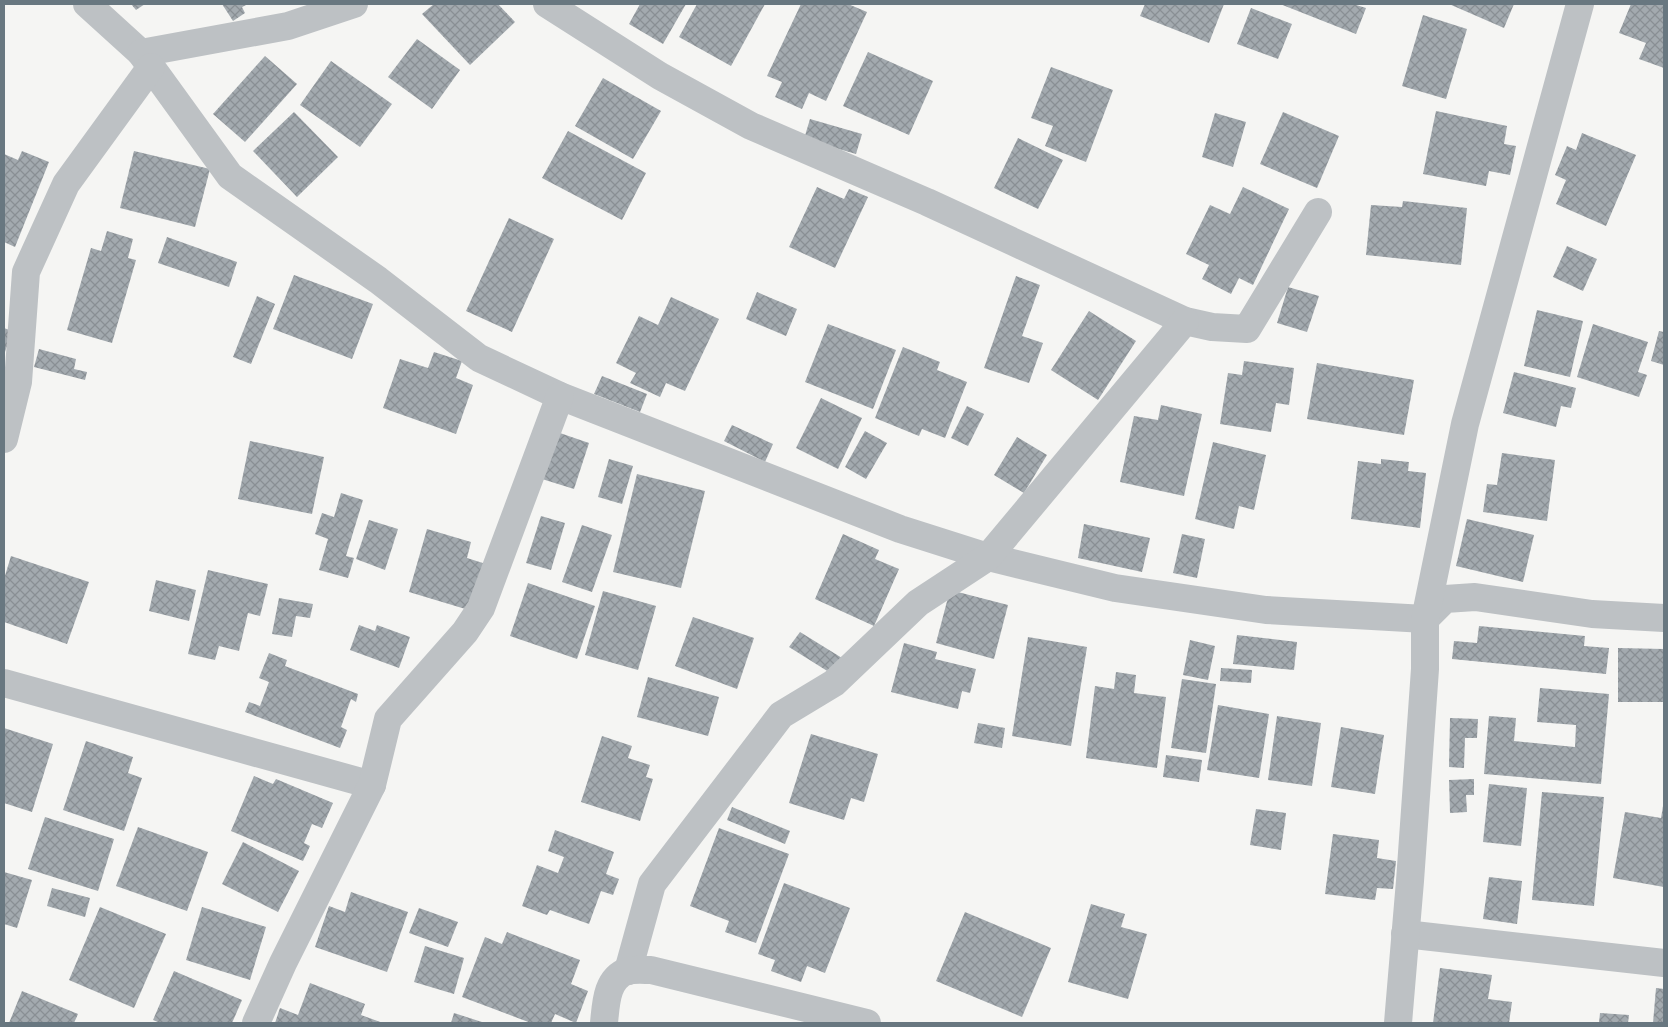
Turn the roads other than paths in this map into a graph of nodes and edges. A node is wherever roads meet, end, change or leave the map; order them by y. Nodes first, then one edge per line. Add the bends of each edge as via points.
1 (87, 4) edge
2 (354, 4) edge
3 (547, 4) edge
4 (1580, 4) edge
5 (146, 60) junction
6 (1318, 212) dead end
7 (1185, 321) junction
8 (560, 396) junction
9 (4, 438) edge
10 (988, 557) junction
11 (1664, 618) edge
12 (1424, 619) junction
13 (4, 683) edge
14 (372, 785) junction
15 (1405, 934) junction
16 (1664, 963) edge
17 (628, 971) junction
18 (256, 1023) edge
19 (604, 1023) edge
20 (867, 1023) edge
21 (1398, 1023) edge

1 - 5 street
2 - 5 street via 288,26
3 - 7 street via 660,76 751,126 927,202
4 - 12 street via 1465,424
5 - 8 street via 230,176 378,280 480,358
5 - 9 street via 66,184 26,272 18,382
6 - 7 street via 1247,329
7 - 10 street
8 - 10 street via 900,529
8 - 14 street via 481,608 465,632 388,719
10 - 12 street via 1115,588 1266,610
10 - 17 street via 918,603 834,683 781,715 652,884
11 - 12 street via 1592,614 1475,597 1445,599
12 - 15 street via 1425,669
13 - 14 street
14 - 18 street
15 - 16 street
15 - 21 street
17 - 19 street via 615,979 606,996
17 - 20 street via 651,970

